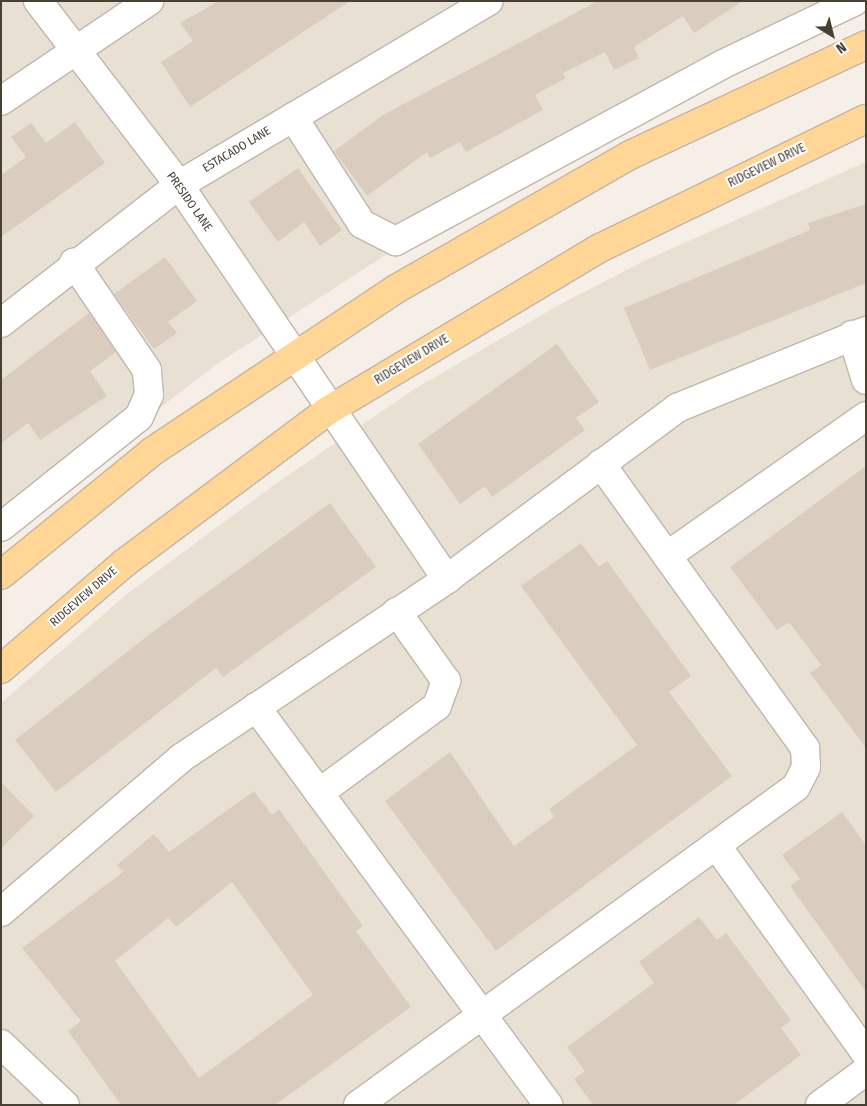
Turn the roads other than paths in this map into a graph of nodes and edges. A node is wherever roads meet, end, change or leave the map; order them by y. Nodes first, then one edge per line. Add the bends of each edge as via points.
1 (38, 1) edge
2 (149, 1) edge
3 (489, 1) edge
4 (855, 1) edge
5 (866, 45) edge
6 (76, 47) junction
7 (1, 101) edge
8 (293, 117) junction
9 (866, 119) edge
10 (179, 185) junction
11 (74, 263) junction
12 (1, 322) edge
13 (859, 333) edge
14 (293, 355) junction
15 (866, 380) edge
16 (330, 410) junction
17 (866, 416) edge
18 (601, 464) junction
19 (1, 527) edge
20 (667, 556) junction
21 (1, 575) edge
22 (447, 579) junction
23 (397, 612) junction
24 (1, 669) edge
25 (256, 707) junction
26 (319, 793) junction
27 (716, 845) junction
28 (1, 912) edge
29 (482, 1015) junction
30 (1, 1044) edge
31 (866, 1054) edge
32 (866, 1071) edge
33 (65, 1105) edge
34 (358, 1105) edge
35 (548, 1105) edge
36 (820, 1105) edge

1 - 6 street, PRESIDO LANE
2 - 6 street
3 - 8 street, ESTACADO LANE
4 - 8 street via 721,65 396,241 362,224
5 - 14 main road via 630,155 396,289
6 - 7 street
6 - 10 street, PRESIDO LANE
8 - 10 street, ESTACADO LANE
9 - 16 main road, RIDGEVIEW DRIVE via 600,248
10 - 11 street, ESTACADO LANE
10 - 14 street, PRESIDO LANE
11 - 12 street, ESTACADO LANE
11 - 19 street via 147,370 149,395 139,417
13 - 15 street
13 - 18 street via 677,408
14 - 16 street, PRESIDO LANE
14 - 21 main road via 154,451
16 - 22 street, PRESIDO LANE
16 - 24 main road, RIDGEVIEW DRIVE via 123,564
17 - 20 street
18 - 20 street
18 - 22 street
20 - 27 street via 805,748 806,767 796,787
22 - 23 street
23 - 25 street
23 - 26 street via 446,681 437,706
25 - 26 street
25 - 28 street via 181,758
26 - 29 street
27 - 29 street
27 - 31 street
29 - 34 street
29 - 35 street
30 - 33 street
32 - 36 street

